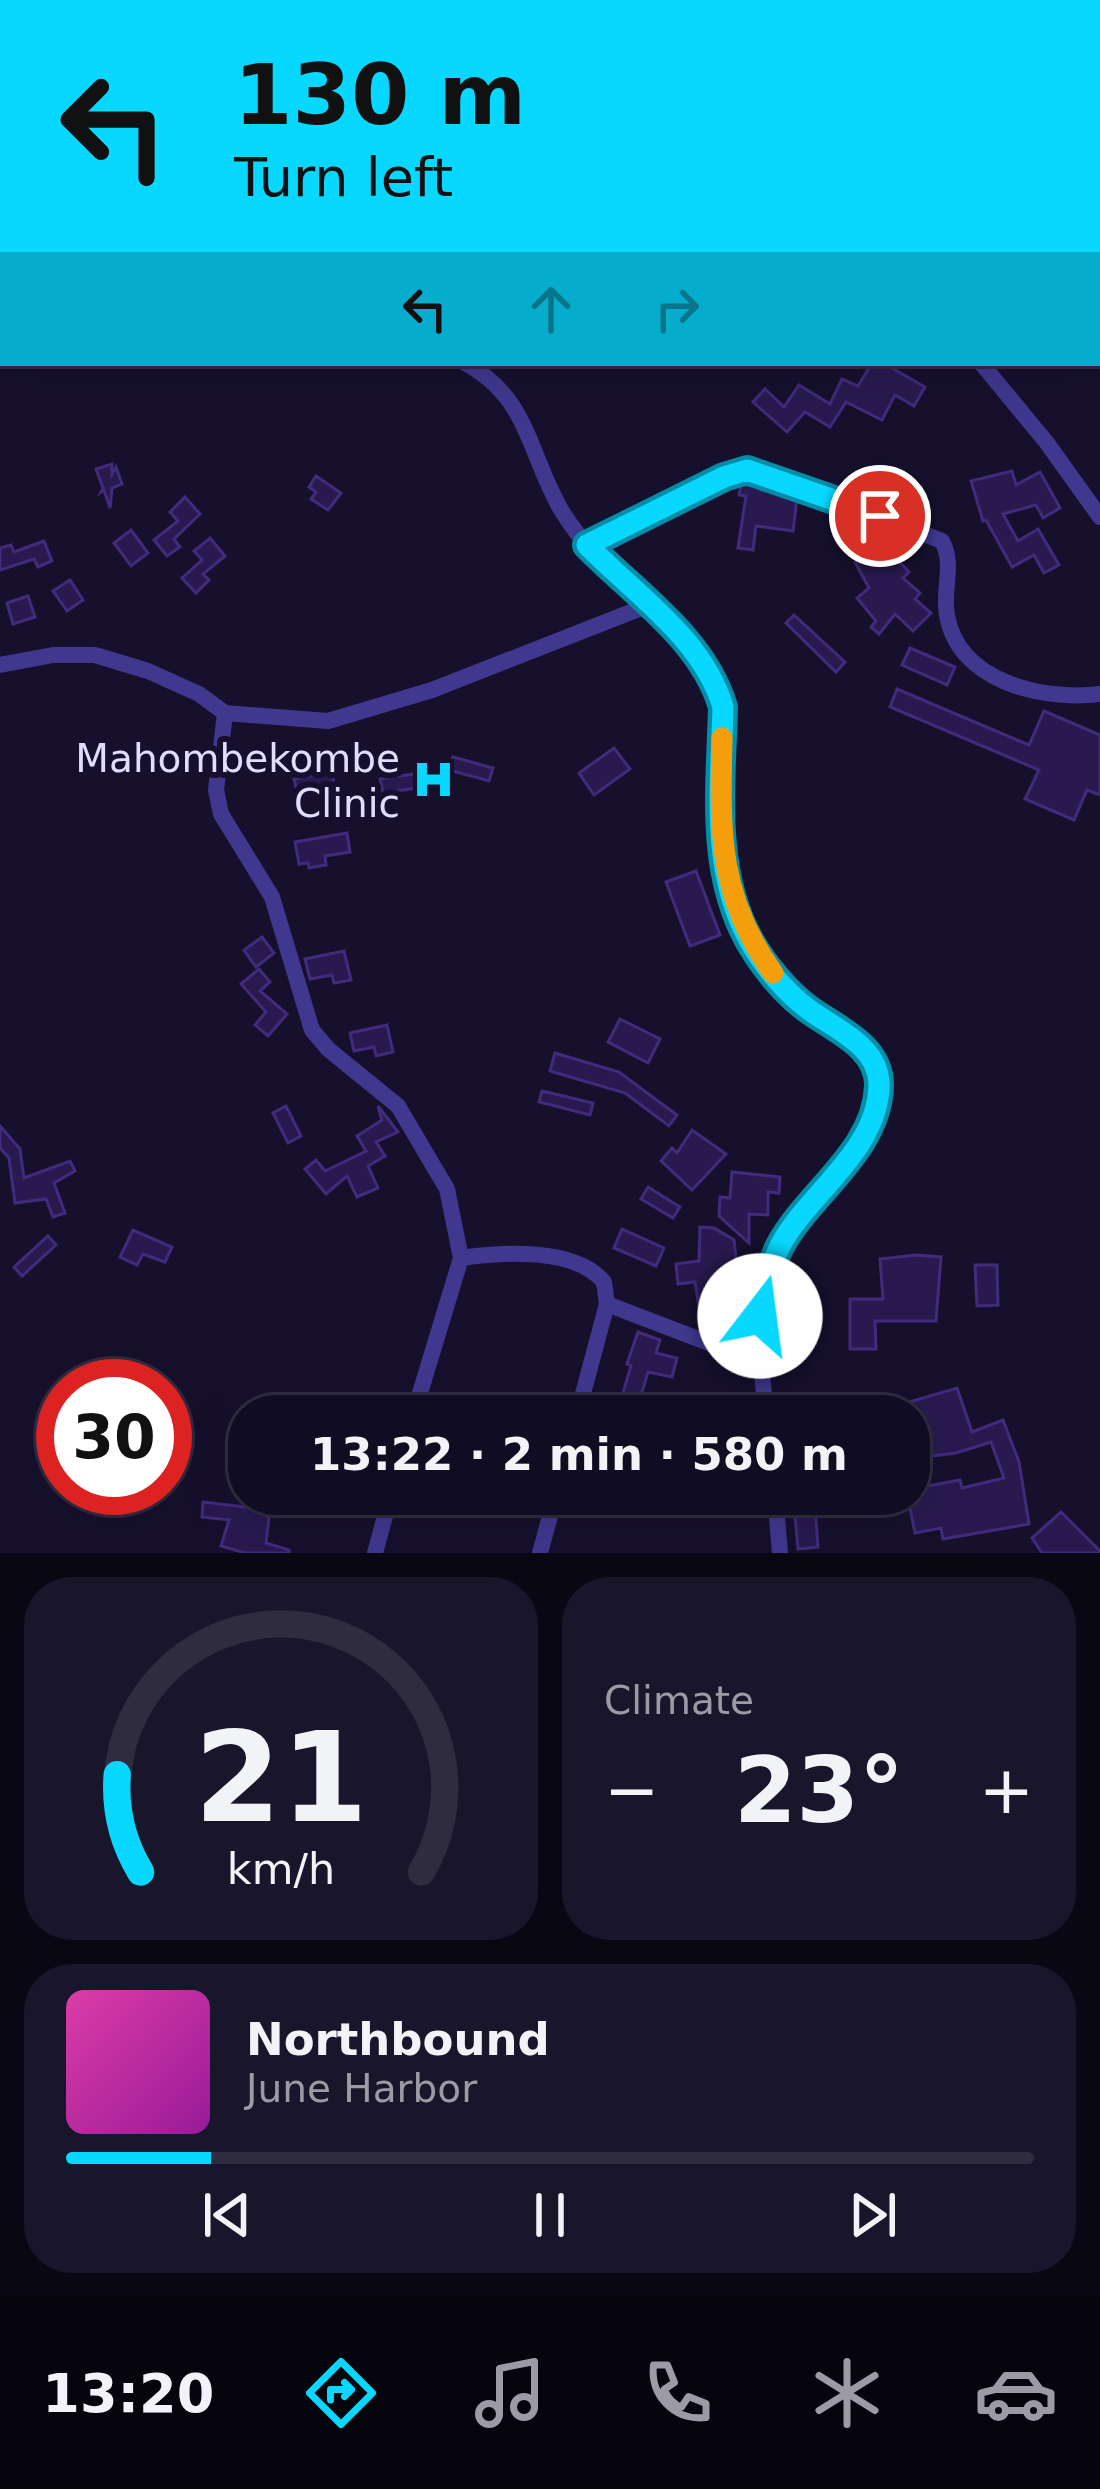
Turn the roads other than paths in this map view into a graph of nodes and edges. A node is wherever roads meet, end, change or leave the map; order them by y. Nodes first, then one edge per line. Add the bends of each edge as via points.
1 (469, 366) edge
2 (983, 366) edge
3 (1100, 518) edge
4 (587, 545) junction
5 (649, 605) junction
6 (0, 665) edge
7 (1100, 694) edge
8 (225, 712) junction
9 (461, 1258) junction
10 (607, 1304) junction
11 (759, 1354) junction
12 (419, 1395) edge
13 (583, 1395) edge
14 (764, 1395) edge
15 (385, 1515) edge
16 (551, 1515) edge
17 (777, 1515) edge
18 (375, 1553) edge
19 (541, 1553) edge
20 (780, 1553) edge

1 - 4 street via 510,398 561,509
2 - 3 street
4 - 5 street
4 - 7 street via 736,472 763,472 942,541 951,631 995,679 1043,693
5 - 8 street via 432,690 328,721
5 - 11 street via 686,641 723,707 722,858 750,941 782,985 868,1053 880,1080 876,1108 851,1156 779,1248 760,1316
6 - 8 street via 95,656 148,670
8 - 9 street via 221,814 272,897 312,1030 398,1106 417,1134 447,1190
9 - 10 street via 580,1263 604,1282
9 - 12 street
10 - 11 street
10 - 13 street
11 - 14 street
15 - 18 street
16 - 19 street
17 - 20 street

